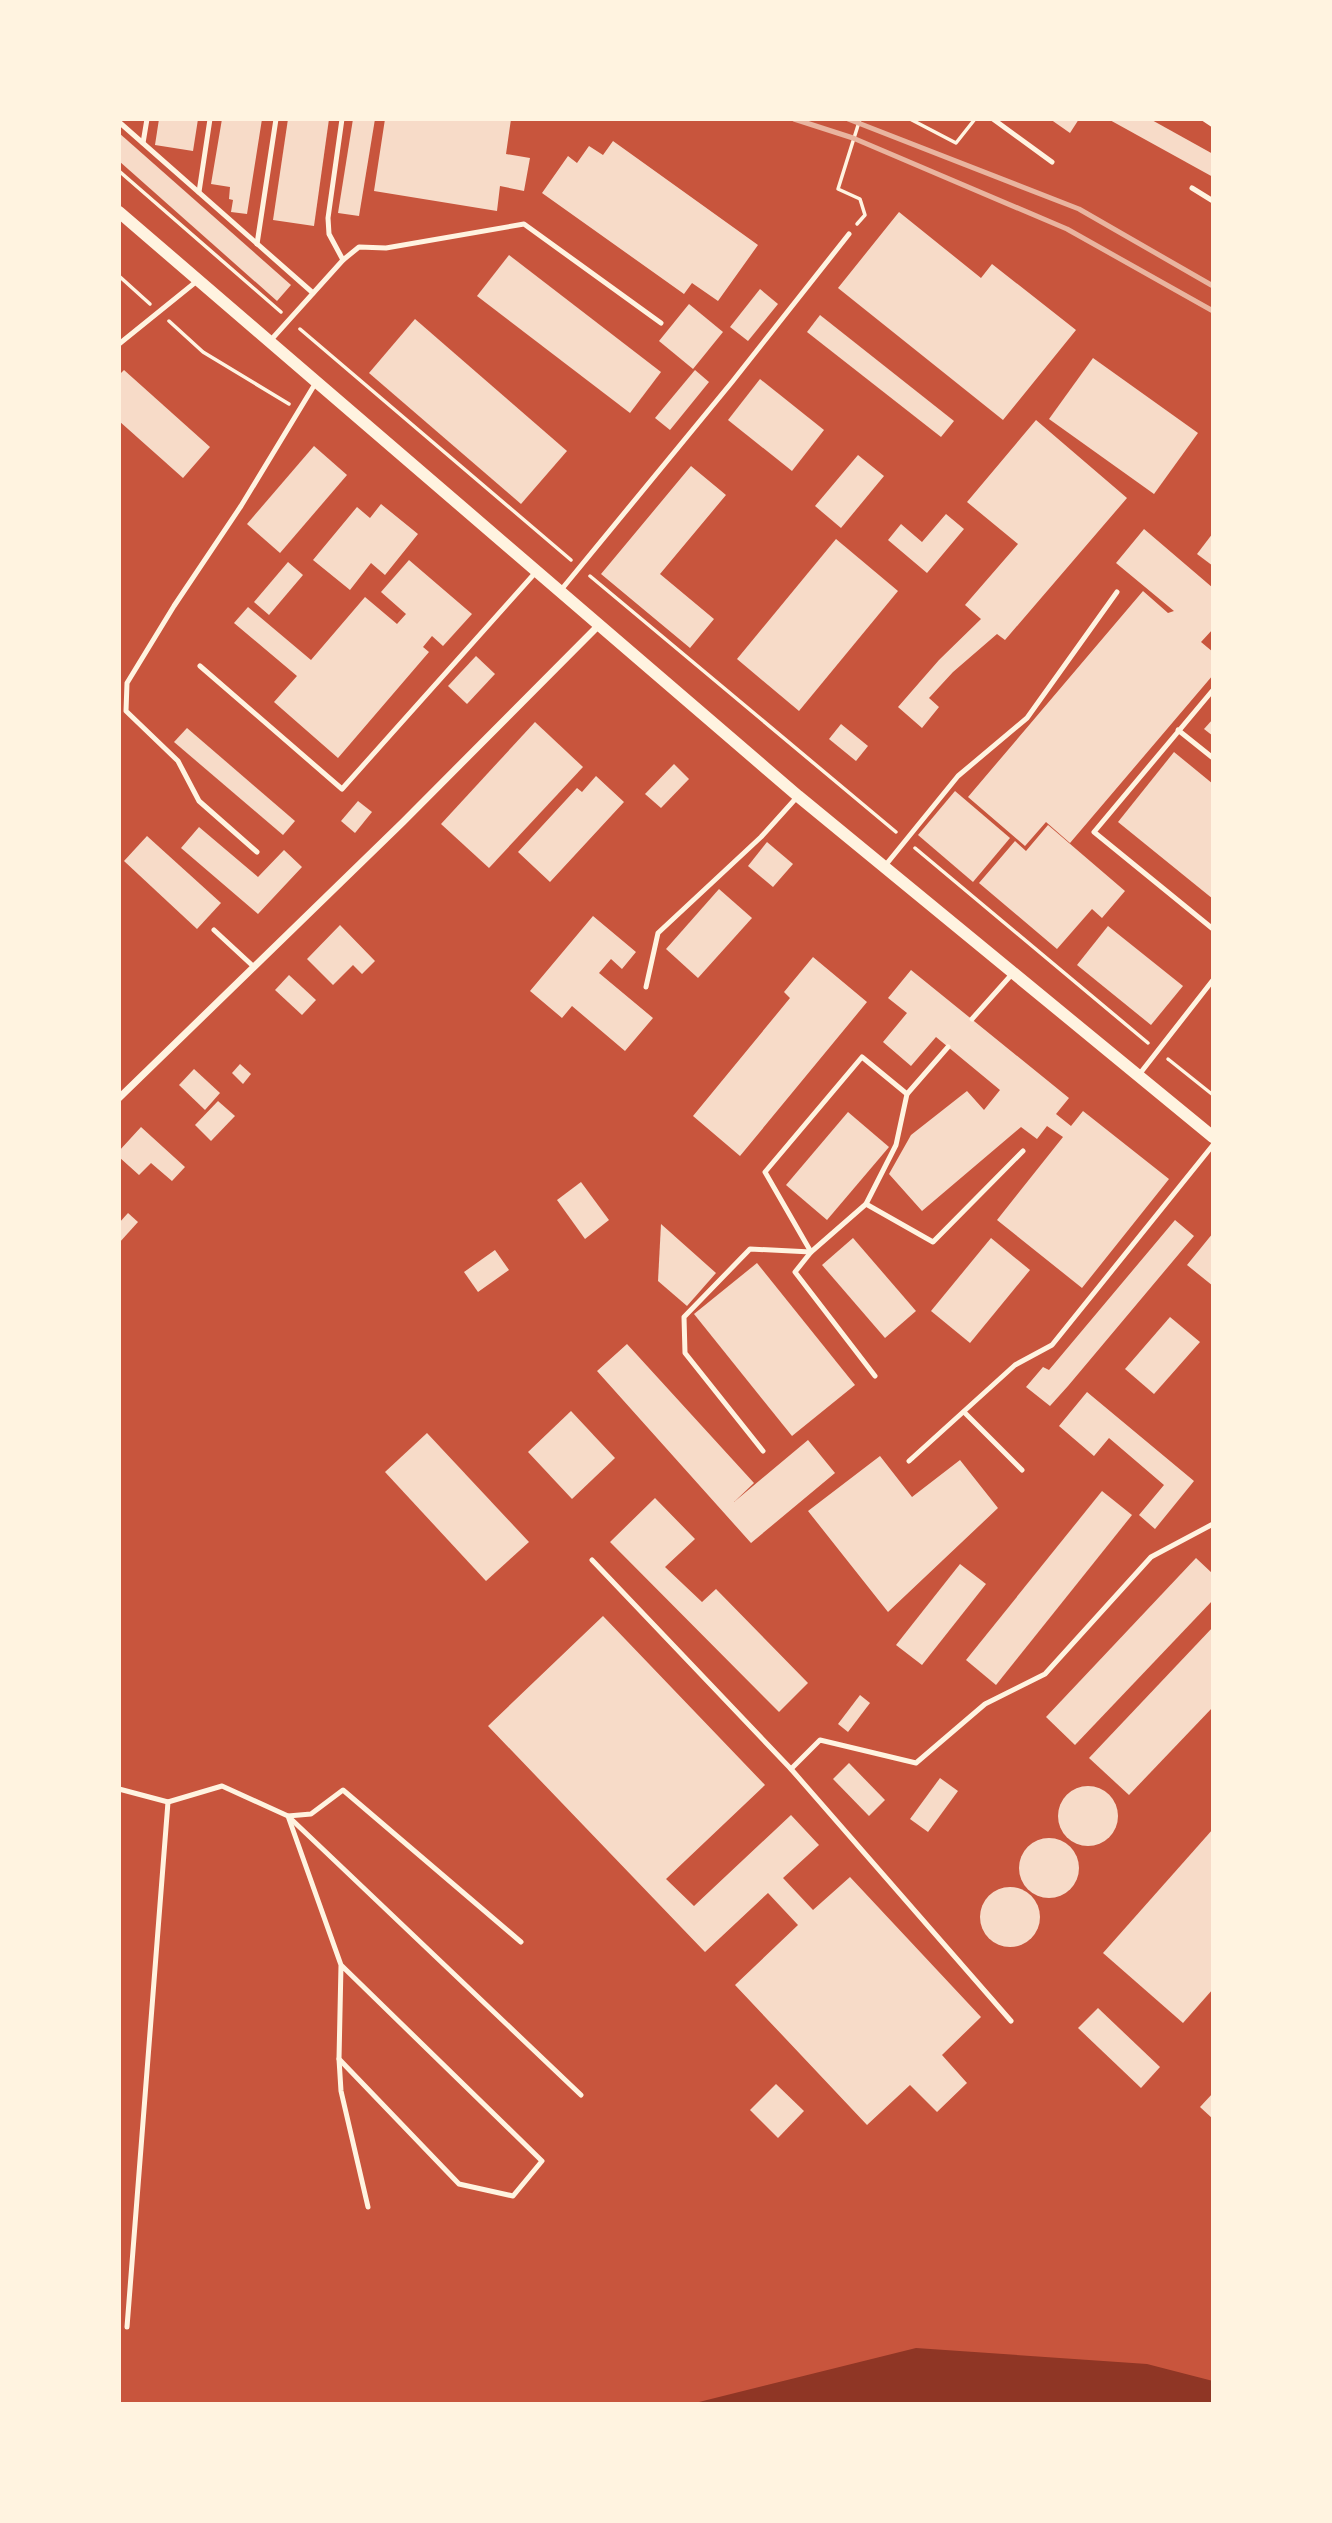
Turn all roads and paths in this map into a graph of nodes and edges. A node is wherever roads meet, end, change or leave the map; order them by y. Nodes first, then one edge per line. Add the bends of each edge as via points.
1 (147, 119) edge
2 (210, 119) edge
3 (276, 119) edge
4 (342, 119) edge
5 (860, 119) edge
6 (910, 119) edge
7 (975, 119) edge
8 (993, 119) edge
9 (1204, 119) edge
10 (119, 122) edge
11 (1213, 125) edge
12 (143, 143) junction
13 (1052, 162) dead end
14 (119, 171) edge
15 (1192, 188) dead end
16 (199, 192) junction
17 (1213, 201) edge
18 (119, 212) edge
19 (849, 234) joint
20 (257, 244) junction
21 (343, 260) junction
22 (119, 276) edge
23 (197, 281) junction
24 (313, 293) junction
25 (159, 312) junction
26 (289, 320) junction
27 (661, 323) dead end
28 (268, 343) junction
29 (119, 344) edge
30 (315, 384) junction
31 (300, 409) junction
32 (580, 567) junction
33 (535, 573) junction
34 (1117, 592) dead end
35 (559, 593) junction
36 (598, 626) junction
37 (200, 666) dead end
38 (1213, 690) edge
39 (1178, 730) junction
40 (1213, 758) edge
41 (798, 796) junction
42 (906, 840) junction
43 (257, 852) dead end
44 (884, 867) junction
45 (1213, 929) edge
46 (214, 930) dead end
47 (254, 967) junction
48 (1013, 973) junction
49 (1213, 981) edge
50 (646, 988) dead end
51 (972, 1019) dead end
52 (948, 1047) dead end
53 (1158, 1051) junction
54 (1138, 1076) junction
55 (906, 1094) junction
56 (1213, 1095) edge
57 (119, 1098) edge
58 (1213, 1137) edge
59 (1213, 1145) edge
60 (1023, 1152) dead end
61 (866, 1204) junction
62 (811, 1252) junction
63 (875, 1376) dead end
64 (964, 1412) junction
65 (763, 1451) dead end
66 (909, 1461) dead end
67 (1021, 1470) dead end
68 (1213, 1524) edge
69 (592, 1560) dead end
70 (791, 1769) junction
71 (119, 1789) edge
72 (168, 1802) junction
73 (288, 1816) junction
74 (521, 1942) dead end
75 (341, 1965) junction
76 (1012, 2021) dead end
77 (339, 2059) junction
78 (581, 2095) dead end
79 (368, 2207) dead end
80 (127, 2326) dead end

1 - 12 lane
2 - 16 lane
3 - 20 lane
4 - 21 lane via 328,218 329,234
5 - 19 path via 838,189 860,199 865,215
6 - 7 path via 956,143
8 - 13 lane
9 - 11 lane
10 - 12 lane
12 - 16 lane
14 - 26 path
15 - 17 lane
16 - 20 lane
18 - 23 street
19 - 32 lane
20 - 24 lane
21 - 24 lane
21 - 27 lane via 359,247 386,248 524,224
22 - 25 path
23 - 25 lane
23 - 28 street
24 - 26 lane
25 - 29 lane
25 - 31 path via 203,352
26 - 28 lane
26 - 32 path
28 - 30 street
30 - 31 lane
30 - 33 street
31 - 43 lane via 127,682 126,711 178,761 199,801
32 - 35 lane
32 - 42 path
33 - 35 street
33 - 37 lane via 342,789
34 - 42 lane via 1027,718 958,776
35 - 36 street
36 - 41 street
36 - 47 street
38 - 39 lane
39 - 40 lane
39 - 45 lane via 1094,832
41 - 44 street
41 - 50 lane via 657,933
42 - 44 lane
42 - 53 path
44 - 48 street
46 - 47 lane
47 - 57 street
48 - 51 lane
48 - 54 street
49 - 53 lane
52 - 55 lane
53 - 54 lane
53 - 56 path
54 - 58 street
55 - 61 lane via 896,1145
55 - 62 lane via 862,1057 765,1172
59 - 64 lane via 1052,1345 1015,1365
60 - 61 lane via 933,1241
61 - 62 lane
62 - 63 lane via 795,1272
62 - 65 lane via 750,1249 684,1317 685,1353
64 - 66 lane
64 - 67 lane
68 - 70 lane via 1151,1557 1045,1674 985,1704 916,1763 820,1740
69 - 70 lane
70 - 76 lane
71 - 72 lane
72 - 73 lane via 222,1786
72 - 80 lane
73 - 74 lane via 311,1814 343,1790
73 - 75 lane
73 - 78 lane
75 - 77 lane
75 - 77 lane via 542,2161 513,2196 458,2184
77 - 79 lane via 341,2091

